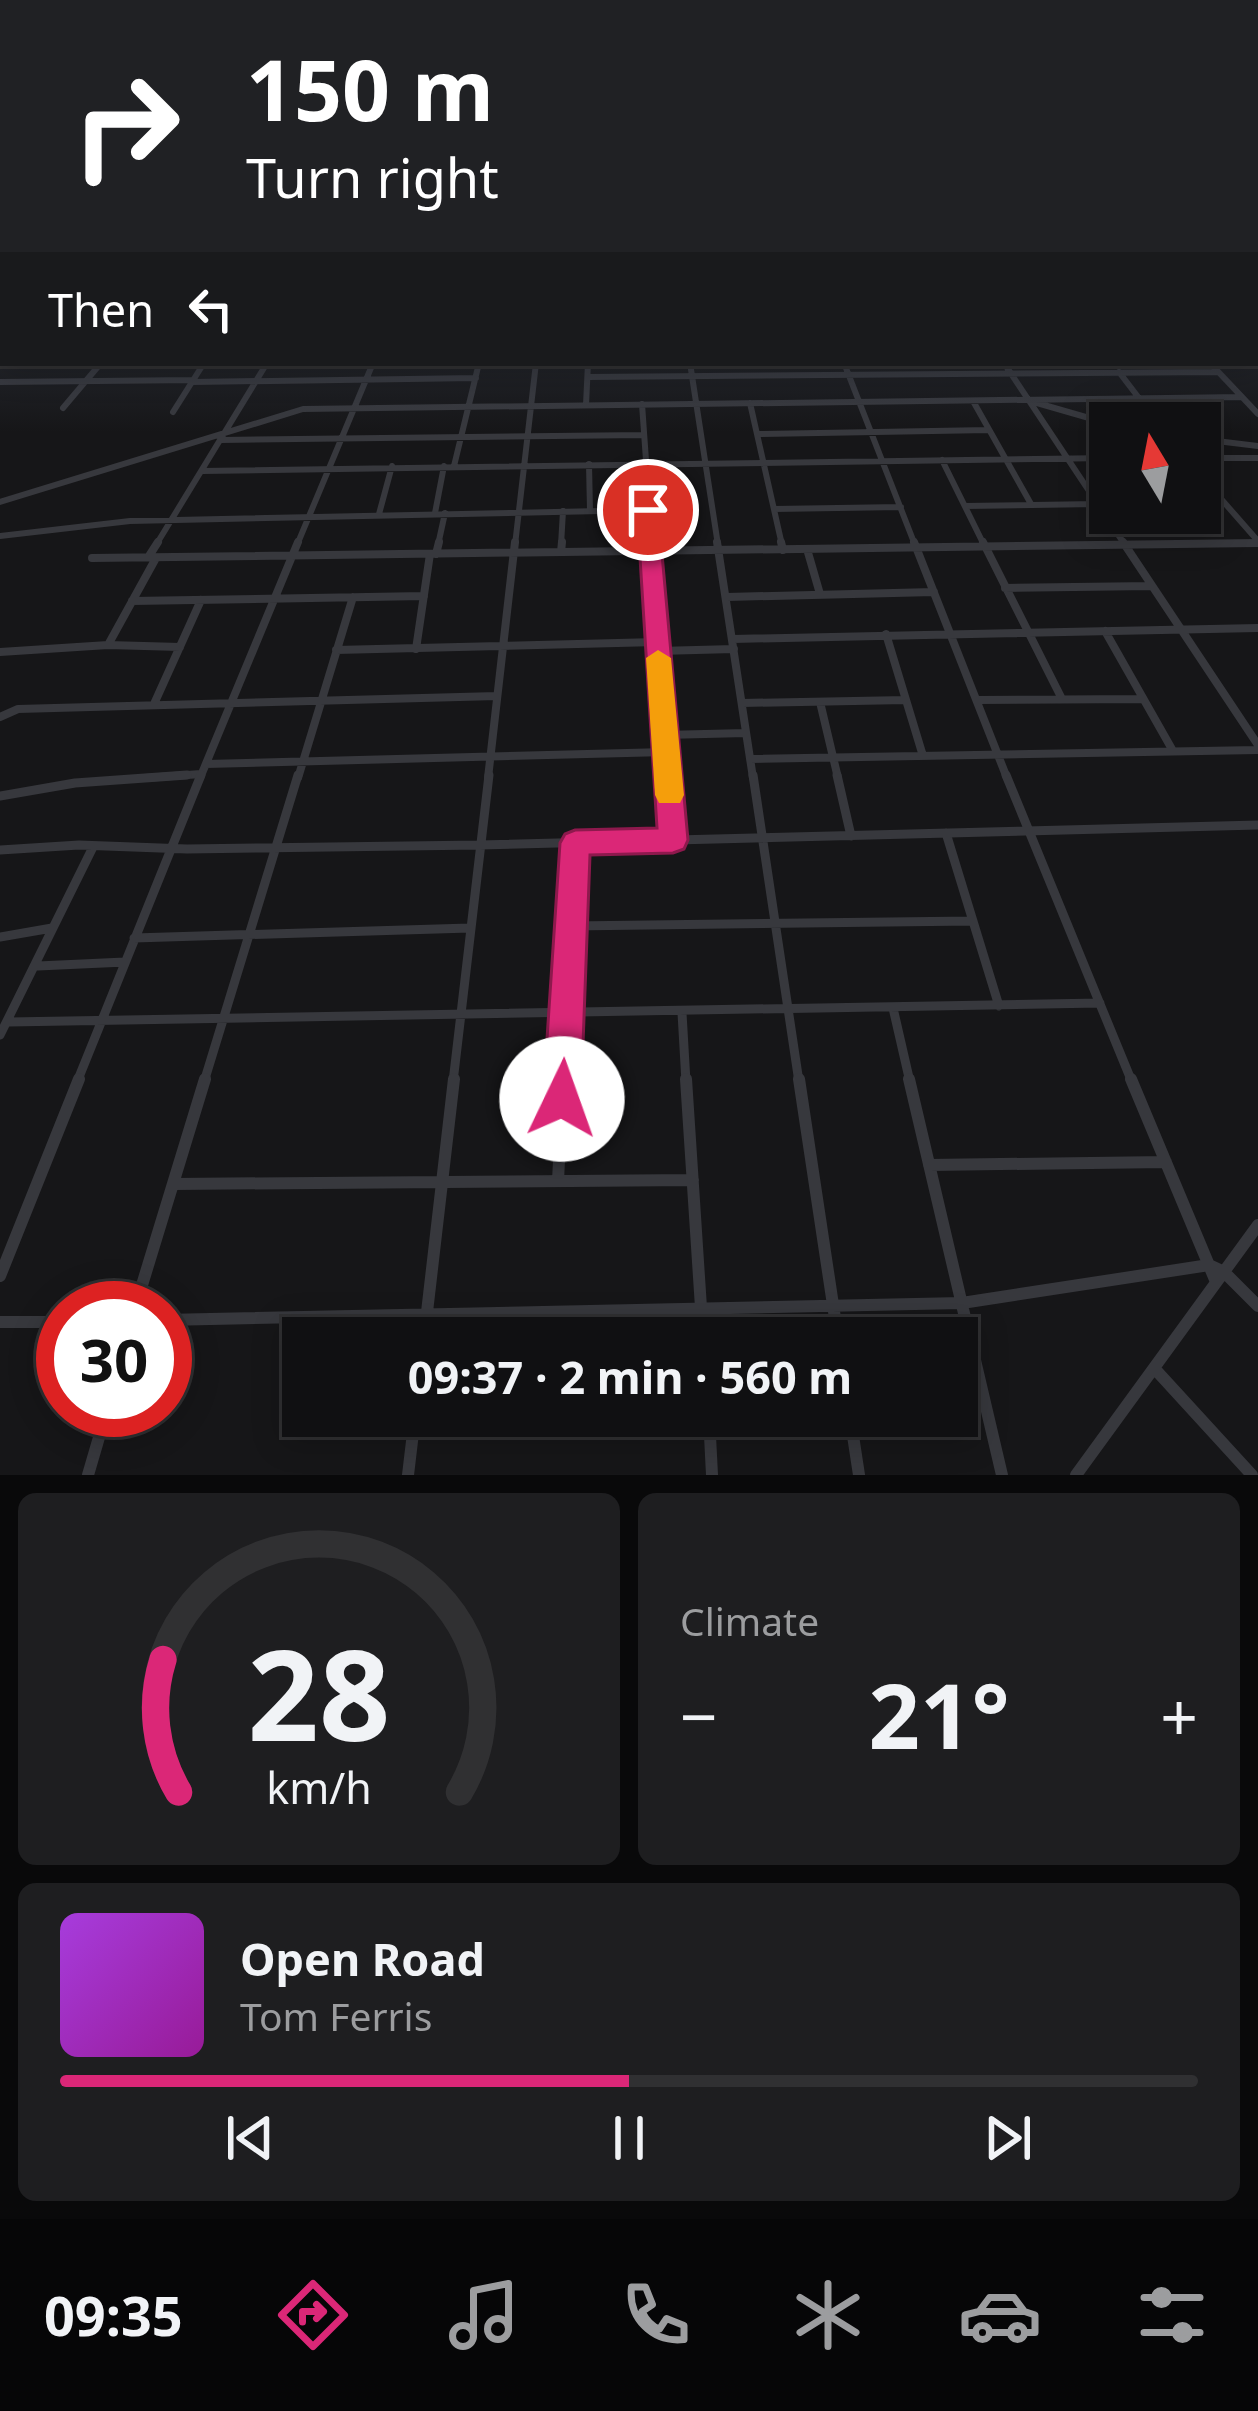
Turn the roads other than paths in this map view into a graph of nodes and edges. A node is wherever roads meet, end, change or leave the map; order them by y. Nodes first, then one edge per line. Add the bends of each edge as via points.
1 (98, 366) edge
2 (202, 366) edge
3 (265, 366) edge
4 (372, 366) edge
5 (478, 366) edge
6 (536, 366) edge
7 (588, 366) edge
8 (690, 366) edge
9 (795, 366) edge
10 (845, 366) edge
11 (895, 366) edge
12 (1006, 366) edge
13 (1079, 366) edge
14 (1147, 366) edge
15 (1213, 366) edge
16 (1084, 371) junction
17 (1118, 371) junction
18 (1152, 371) junction
19 (1009, 372) junction
20 (1218, 372) junction
21 (899, 374) junction
22 (849, 375) junction
23 (691, 376) junction
24 (798, 376) junction
25 (588, 377) junction
26 (476, 378) junction
27 (366, 380) junction
28 (86, 381) junction
29 (193, 381) junction
30 (257, 381) junction
31 (0, 382) edge
32 (1242, 397) junction
33 (1140, 399) junction
34 (1029, 400) junction
35 (973, 401) junction
36 (859, 402) junction
37 (1142, 402) edge
38 (750, 403) junction
39 (642, 404) junction
40 (699, 404) junction
41 (531, 405) junction
42 (586, 405) junction
43 (471, 406) junction
44 (63, 408) dead end
45 (356, 408) junction
46 (173, 412) dead end
47 (1258, 414) edge
48 (1089, 418) edge
49 (228, 430) junction
50 (989, 430) junction
51 (871, 432) junction
52 (757, 434) junction
53 (644, 435) junction
54 (527, 436) junction
55 (462, 437) junction
56 (343, 439) junction
57 (221, 440) junction
58 (1221, 442) edge
59 (1258, 446) edge
60 (1068, 458) junction
61 (1089, 458) edge
62 (1221, 458) edge
63 (1258, 458) edge
64 (1005, 459) junction
65 (882, 460) junction
66 (942, 460) junction
67 (708, 462) junction
68 (764, 462) junction
69 (645, 463) junction
70 (524, 464) junction
71 (590, 464) junction
72 (392, 466) junction
73 (444, 466) junction
74 (454, 466) junction
75 (331, 467) junction
76 (202, 471) junction
77 (1089, 490) edge
78 (1221, 499) edge
79 (0, 502) edge
80 (1089, 504) edge
81 (1031, 505) junction
82 (964, 506) junction
83 (901, 507) junction
84 (774, 509) junction
85 (590, 510) junction
86 (648, 510) junction
87 (518, 511) junction
88 (562, 511) junction
89 (440, 513) junction
90 (379, 514) junction
91 (310, 516) junction
92 (172, 520) junction
93 (1118, 534) edge
94 (0, 536) edge
95 (1258, 542) edge
96 (1126, 545) junction
97 (985, 547) junction
98 (917, 548) junction
99 (807, 549) junction
100 (720, 550) junction
101 (783, 550) junction
102 (650, 551) junction
103 (561, 552) junction
104 (513, 553) junction
105 (433, 554) junction
106 (294, 555) junction
107 (153, 557) junction
108 (92, 558) dead end
109 (1152, 586) junction
110 (1005, 588) junction
111 (934, 592) junction
112 (820, 595) junction
113 (424, 596) junction
114 (353, 597) junction
115 (727, 597) junction
116 (275, 598) junction
117 (201, 599) junction
118 (133, 601) junction
119 (1258, 628) edge
120 (1181, 629) junction
121 (1104, 630) junction
122 (1027, 631) junction
123 (950, 632) junction
124 (886, 634) junction
125 (733, 644) junction
126 (108, 645) junction
127 (180, 647) junction
128 (502, 647) junction
129 (658, 647) junction
130 (416, 649) junction
131 (336, 650) junction
132 (0, 652) edge
133 (497, 696) junction
134 (1062, 699) junction
135 (1143, 699) junction
136 (321, 700) junction
137 (906, 700) junction
138 (976, 700) junction
139 (232, 702) junction
140 (820, 702) junction
141 (154, 704) junction
142 (742, 704) junction
143 (0, 717) edge
144 (746, 734) junction
145 (664, 735) junction
146 (1258, 747) edge
147 (666, 752) junction
148 (1173, 752) junction
149 (998, 754) junction
150 (490, 756) junction
151 (923, 756) junction
152 (833, 757) junction
153 (750, 759) junction
154 (302, 761) junction
155 (204, 769) junction
156 (0, 796) edge
157 (1258, 825) edge
158 (1028, 831) junction
159 (946, 833) junction
160 (851, 836) junction
161 (761, 838) junction
162 (673, 840) junction
163 (575, 843) junction
164 (480, 845) junction
165 (93, 847) junction
166 (274, 848) junction
167 (170, 849) junction
168 (0, 850) edge
169 (973, 921) junction
170 (774, 923) junction
171 (571, 926) junction
172 (53, 928) junction
173 (470, 928) junction
174 (249, 934) junction
175 (0, 937) edge
176 (134, 938) junction
177 (125, 962) junction
178 (38, 966) junction
179 (1100, 1004) junction
180 (999, 1006) junction
181 (893, 1008) junction
182 (788, 1011) junction
183 (682, 1013) junction
184 (566, 1016) junction
185 (460, 1018) junction
186 (225, 1019) junction
187 (102, 1020) junction
188 (9, 1022) junction
189 (0, 1035) edge
190 (1166, 1162) junction
191 (929, 1165) junction
192 (693, 1180) junction
193 (558, 1181) junction
194 (441, 1182) junction
195 (174, 1184) junction
196 (1258, 1225) edge
197 (1209, 1265) junction
198 (0, 1276) edge
199 (1220, 1277) junction
200 (143, 1281) edge
201 (962, 1303) junction
202 (833, 1306) junction
203 (1258, 1306) edge
204 (702, 1309) junction
205 (426, 1316) junction
206 (703, 1317) edge
207 (835, 1317) edge
208 (192, 1320) edge
209 (0, 1322) edge
210 (36, 1322) edge
211 (1154, 1368) junction
212 (99, 1437) edge
213 (413, 1437) edge
214 (710, 1437) edge
215 (853, 1437) edge
216 (1082, 1472) edge
217 (88, 1475) edge
218 (408, 1475) edge
219 (712, 1475) edge
220 (859, 1475) edge
221 (1002, 1475) edge
222 (1252, 1475) edge

1 - 28 street
2 - 29 street
3 - 30 street
4 - 27 street
5 - 26 street
6 - 41 street
7 - 25 street
8 - 23 street
9 - 24 street
10 - 22 street
11 - 21 street
12 - 19 street
13 - 16 street
14 - 18 street
15 - 20 street
16 - 17 street
16 - 19 street
17 - 18 street
17 - 33 street
18 - 20 street
19 - 21 street
19 - 34 street
20 - 32 street
21 - 22 street
22 - 24 street
22 - 36 street
23 - 24 street
23 - 25 street
23 - 40 street
25 - 42 street
26 - 27 street
26 - 43 street
27 - 30 street
27 - 45 street
28 - 29 street
28 - 31 street
28 - 44 street
29 - 30 street
29 - 46 street
30 - 49 street
32 - 33 street
32 - 47 street
33 - 34 street
33 - 37 street
34 - 35 street
34 - 48 street
34 - 60 street
35 - 36 street
35 - 50 street
36 - 38 street
36 - 51 street
38 - 40 street
38 - 52 street
39 - 40 street
39 - 42 street
39 - 53 street
40 - 67 street
41 - 42 street
41 - 43 street
41 - 54 street
43 - 45 street
43 - 55 street
45 - 49 street via 304,409
45 - 56 street
49 - 57 street
49 - 79 street
50 - 51 street
50 - 64 street
51 - 52 street
51 - 65 street
52 - 68 street
53 - 54 street
53 - 69 street
54 - 55 street
54 - 70 street
55 - 56 street
55 - 74 street
56 - 57 street
56 - 75 street
57 - 76 street
58 - 59 street
60 - 61 street
60 - 64 street
60 - 77 street
62 - 63 street
64 - 66 street
64 - 81 street
65 - 66 street
65 - 68 street
65 - 83 street
66 - 82 street
67 - 68 street
67 - 69 street
67 - 100 street
68 - 84 street
69 - 71 street
69 - 86 street
70 - 71 street
70 - 74 street
70 - 87 street
71 - 85 street
72 - 73 street
72 - 75 street
72 - 90 street
73 - 74 street
73 - 89 street
75 - 76 street
75 - 91 street
76 - 92 street
78 - 95 street
80 - 81 street
81 - 82 street
82 - 97 street
83 - 84 street
83 - 98 street
84 - 101 street
85 - 86 street
85 - 88 street
86 - 102 street
87 - 88 street
87 - 89 street
87 - 104 street
88 - 103 street
89 - 90 street
89 - 105 street
90 - 91 street
91 - 92 street
91 - 106 street
92 - 94 street
92 - 107 street
93 - 96 street
95 - 96 street
96 - 97 street
96 - 109 street
97 - 98 street
97 - 110 street
98 - 99 street
98 - 111 street
99 - 101 street
99 - 112 street
100 - 101 street
100 - 102 street
100 - 115 street
102 - 103 street
102 - 129 street
103 - 104 street
104 - 105 street
104 - 128 street
105 - 106 street
105 - 113 street
106 - 107 street
106 - 116 street
107 - 108 street
107 - 118 street
109 - 110 street
109 - 120 street
110 - 122 street
111 - 112 street
111 - 123 street
112 - 115 street
113 - 114 street
113 - 130 street
114 - 116 street
114 - 131 street
115 - 125 street
116 - 117 street
116 - 139 street
117 - 118 street
117 - 127 street
118 - 126 street
119 - 120 street
120 - 121 street
120 - 146 street
121 - 122 street
121 - 135 street
122 - 123 street
122 - 134 street
123 - 124 street
123 - 138 street
124 - 125 street
124 - 137 street
125 - 129 street
125 - 142 street
126 - 127 street
126 - 132 street
127 - 141 street
128 - 129 street
128 - 130 street
128 - 133 street
129 - 145 street
130 - 131 street
131 - 136 street
133 - 136 street
133 - 150 street
134 - 135 street
134 - 138 street
135 - 148 street
136 - 139 street
136 - 154 street
137 - 140 street
137 - 151 street
138 - 149 street
139 - 141 street
139 - 155 street
140 - 142 street
140 - 152 street
141 - 143 street via 18,709
142 - 144 street
144 - 145 street
144 - 153 street
145 - 147 street
146 - 148 street
147 - 150 street
147 - 162 street
148 - 149 street
149 - 151 street
149 - 158 street
150 - 154 street
150 - 164 street
151 - 152 street
152 - 153 street
152 - 160 street
153 - 161 street
154 - 155 street
154 - 166 street
155 - 156 street
155 - 167 street
157 - 158 street
158 - 159 street
158 - 179 street
159 - 160 street
159 - 169 street
160 - 161 street
161 - 162 street
161 - 170 street
162 - 163 street
163 - 164 street
163 - 171 street
164 - 166 street
164 - 173 street
165 - 167 street
165 - 168 street
165 - 172 street
166 - 167 street
166 - 174 street
167 - 176 street
169 - 170 street
169 - 180 street
170 - 171 street
170 - 182 street
171 - 184 street
172 - 175 street
172 - 178 street
173 - 174 street
173 - 185 street
174 - 176 street
174 - 186 street
176 - 177 street
177 - 178 street
177 - 187 street
178 - 188 street
179 - 180 street
179 - 190 street
180 - 181 street
181 - 182 street
181 - 191 street
182 - 183 street
182 - 202 street
183 - 184 street
183 - 192 street
184 - 185 street
184 - 193 street
185 - 186 street
185 - 194 street
186 - 187 street
186 - 195 street
187 - 188 street
187 - 198 street
188 - 189 street
190 - 191 street
190 - 197 street
191 - 201 street
192 - 193 street
192 - 204 street
193 - 194 street
194 - 195 street
194 - 205 street
195 - 200 street
196 - 199 street
197 - 199 street
197 - 201 street
199 - 203 street
199 - 211 street
201 - 202 street
201 - 221 street
202 - 204 street
202 - 207 street
204 - 205 street
204 - 206 street
205 - 208 street
209 - 210 street
211 - 216 street
211 - 222 street
212 - 217 street
213 - 218 street
214 - 219 street
215 - 220 street

